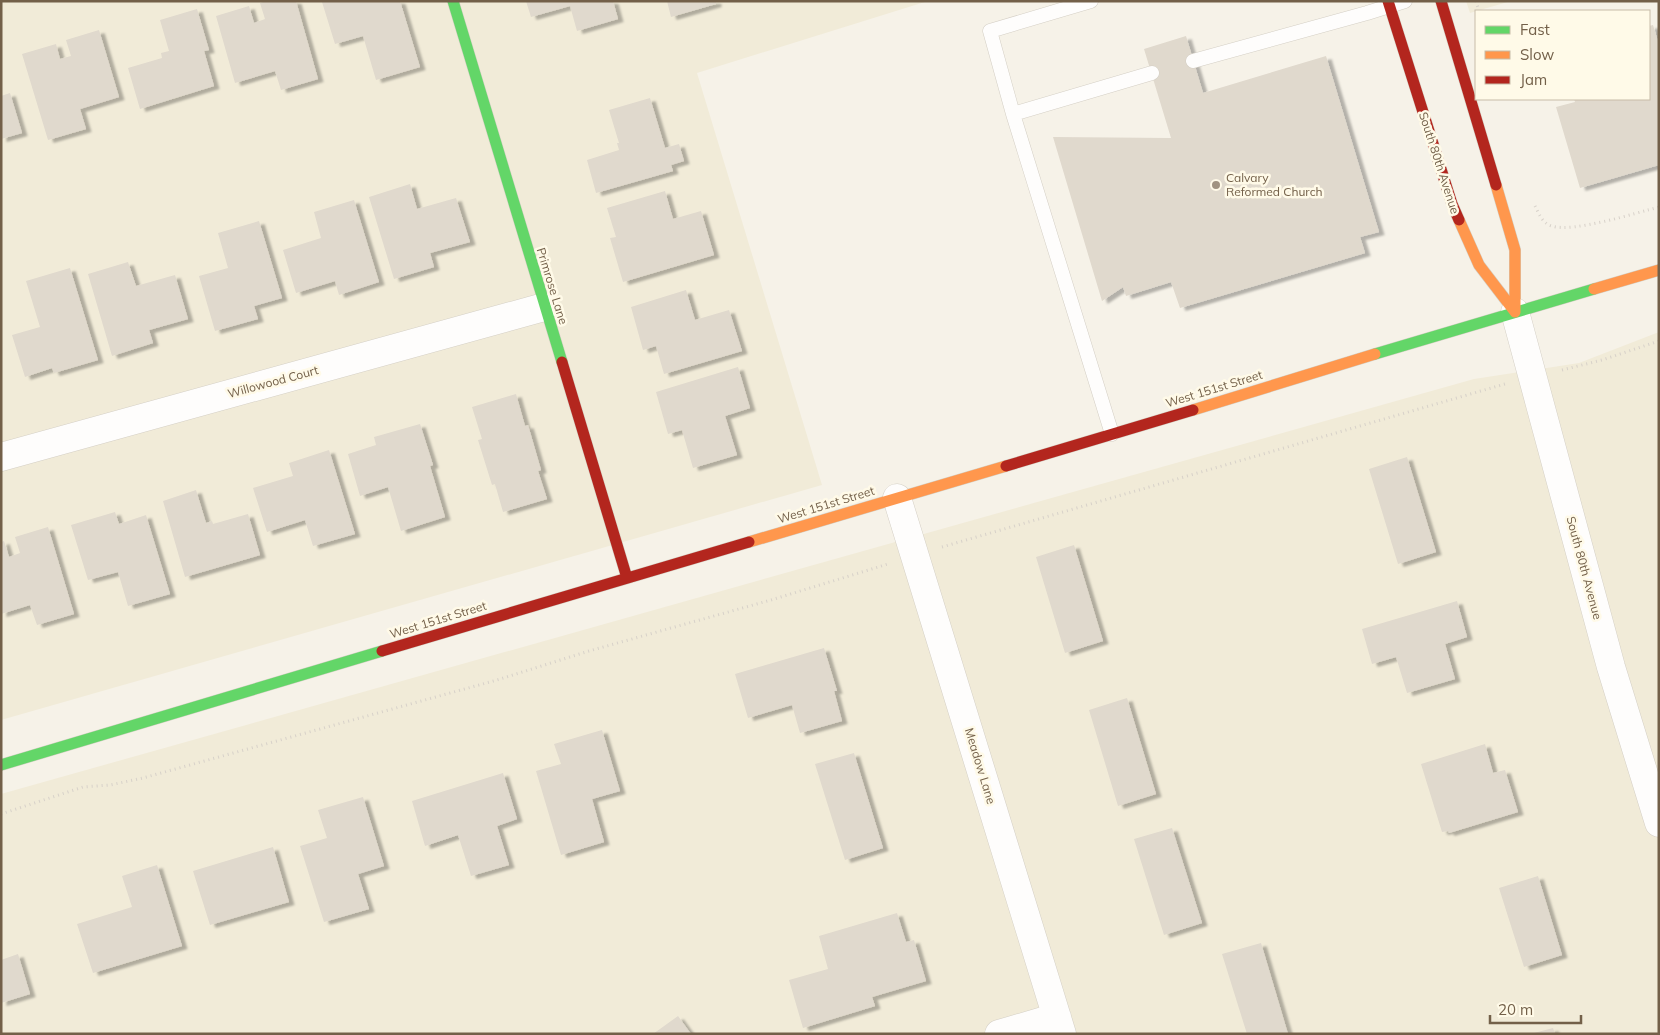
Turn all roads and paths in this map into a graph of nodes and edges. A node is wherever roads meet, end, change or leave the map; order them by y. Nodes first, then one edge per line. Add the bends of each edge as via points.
1 (452, 1) edge
2 (1091, 1) edge
3 (1405, 1) edge
4 (1441, 1) edge
5 (1389, 4) edge
6 (1193, 61) dead end
7 (1152, 73) dead end
8 (1013, 114) junction
9 (1659, 207) edge
10 (1550, 226) dead end
11 (1659, 270) edge
12 (544, 307) junction
13 (1515, 312) junction
14 (1659, 341) edge
15 (1583, 365) dead end
16 (1486, 388) dead end
17 (1112, 434) junction
18 (1, 457) edge
19 (898, 498) junction
20 (915, 555) junction
21 (627, 578) junction
22 (1, 765) edge
23 (1, 814) edge
24 (1659, 824) edge
25 (1060, 1025) edge
26 (998, 1034) edge

1 - 12 street, Primrose Lane
2 - 8 lane via 990,31
3 - 5 lane
4 - 13 street, South 80th Avenue via 1515,250
5 - 6 lane
5 - 13 street, South 80th Avenue via 1452,204 1478,265
7 - 8 lane
8 - 17 lane
9 - 10 path via 1581,226
11 - 13 street, West 151st Street
12 - 18 street, Willowood Court
12 - 21 street, Primrose Lane
13 - 17 street, West 151st Street
13 - 24 street, South 80th Avenue via 1611,667
14 - 15 path
16 - 20 path
17 - 19 street, West 151st Street
19 - 20 street, Meadow Lane
19 - 21 street, West 151st Street
20 - 23 path via 488,683 143,778 83,787
20 - 25 street, Meadow Lane
21 - 22 street, West 151st Street
25 - 26 street

